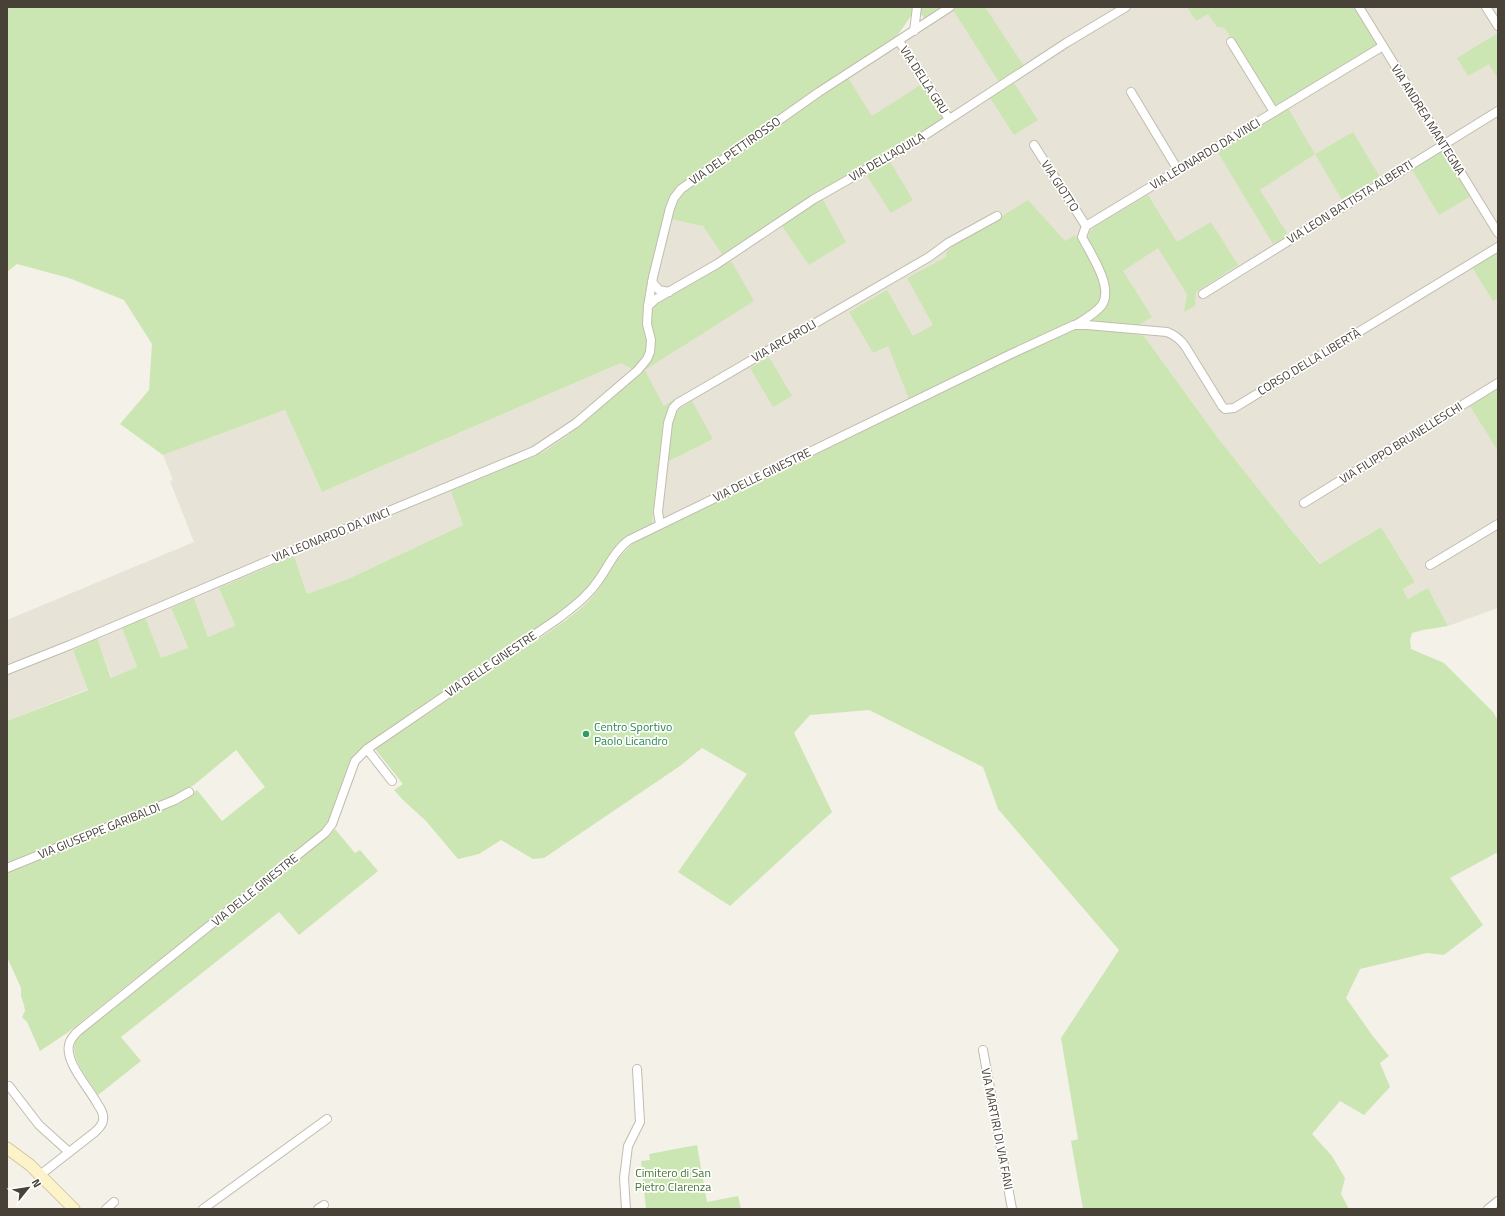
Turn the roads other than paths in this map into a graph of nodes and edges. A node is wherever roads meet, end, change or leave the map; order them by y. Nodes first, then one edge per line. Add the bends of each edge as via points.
1 (917, 7) edge
2 (950, 7) edge
3 (1126, 7) edge
4 (1359, 7) edge
5 (1486, 7) edge
6 (1498, 26) edge
7 (914, 31) junction
8 (899, 41) junction
9 (1231, 42) dead end
10 (1383, 46) junction
11 (1131, 92) dead end
12 (1498, 111) edge
13 (1274, 112) junction
14 (949, 119) junction
15 (1034, 145) dead end
16 (1443, 145) junction
17 (1178, 170) junction
18 (997, 216) dead end
19 (1086, 226) junction
20 (1498, 233) edge
21 (1498, 247) edge
22 (652, 282) junction
23 (669, 292) junction
24 (1203, 294) dead end
25 (648, 306) junction
26 (1074, 326) junction
27 (1140, 330) joint
28 (638, 370) joint
29 (1498, 383) edge
30 (1304, 503) dead end
31 (660, 524) junction
32 (1498, 524) edge
33 (1430, 565) dead end
34 (7, 670) edge
35 (366, 749) junction
36 (392, 782) dead end
37 (189, 792) dead end
38 (7, 868) edge
39 (983, 1050) dead end
40 (637, 1069) dead end
41 (9, 1086) dead end
42 (327, 1119) dead end
43 (7, 1148) edge
44 (69, 1152) junction
45 (40, 1175) junction
46 (1498, 1201) edge
47 (114, 1202) dead end
48 (74, 1209) edge
49 (106, 1209) edge
50 (203, 1209) edge
51 (626, 1209) edge
52 (1012, 1209) edge
53 (1488, 1209) edge

1 - 7 street
2 - 7 street, VIA DEL PETTIROSSO
3 - 14 street, VIA DELL'AQUILA
4 - 10 street, VIA ANDREA MANTEGNA
5 - 6 street
7 - 8 street, VIA DEL PETTIROSSO
8 - 14 street, VIA DELLA GRU
8 - 22 street, VIA DEL PETTIROSSO via 819,92 681,189 670,208
9 - 13 street
10 - 13 street, VIA LEONARDO DA VINCI
10 - 16 street, VIA ANDREA MANTEGNA
11 - 17 street
12 - 16 street, VIA LEON BATTISTA ALBERTI
13 - 17 street, VIA LEONARDO DA VINCI
14 - 23 street, VIA DELL'AQUILA via 913,143 814,199 717,264
15 - 19 street, VIA GIOTTO
16 - 20 street, VIA ANDREA MANTEGNA
16 - 24 street, VIA LEON BATTISTA ALBERTI
17 - 19 street, VIA LEONARDO DA VINCI
18 - 31 street, VIA ARCAROLI via 678,403 673,408 668,423 658,512
19 - 26 street via 1082,237 1100,271 1105,289 1103,304
21 - 27 street, CORSO DELLA LIBERTÀ via 1234,408 1225,409 1222,406 1180,339 1167,332
22 - 23 street via 659,290
22 - 25 street, VIA DEL PETTIROSSO
23 - 25 street, VIA DELL'AQUILA
25 - 28 street, VIA DEL PETTIROSSO via 650,352
26 - 27 street, VIA DELLE GINESTRE
26 - 31 street, VIA DELLE GINESTRE
28 - 34 street, VIA LEONARDO DA VINCI via 576,423 534,451
29 - 30 street, VIA FILIPPO BRUNELLESCHI
31 - 35 street, VIA DELLE GINESTRE via 623,545 589,593 559,618
32 - 33 street
35 - 36 street
35 - 44 street, VIA DELLE GINESTRE via 355,762 332,824 325,833 72,1038 69,1045 71,1059 96,1101 103,1119 95,1132
37 - 38 street, VIA GIUSEPPE GARIBALDI
39 - 52 street, VIA MARTIRI DI VIA FANI
40 - 51 street via 640,1122 628,1146 624,1178
41 - 44 street via 39,1125
42 - 50 street
43 - 45 main road
44 - 45 street, VIA DELLE GINESTRE
45 - 48 main road
46 - 53 street
47 - 49 street

